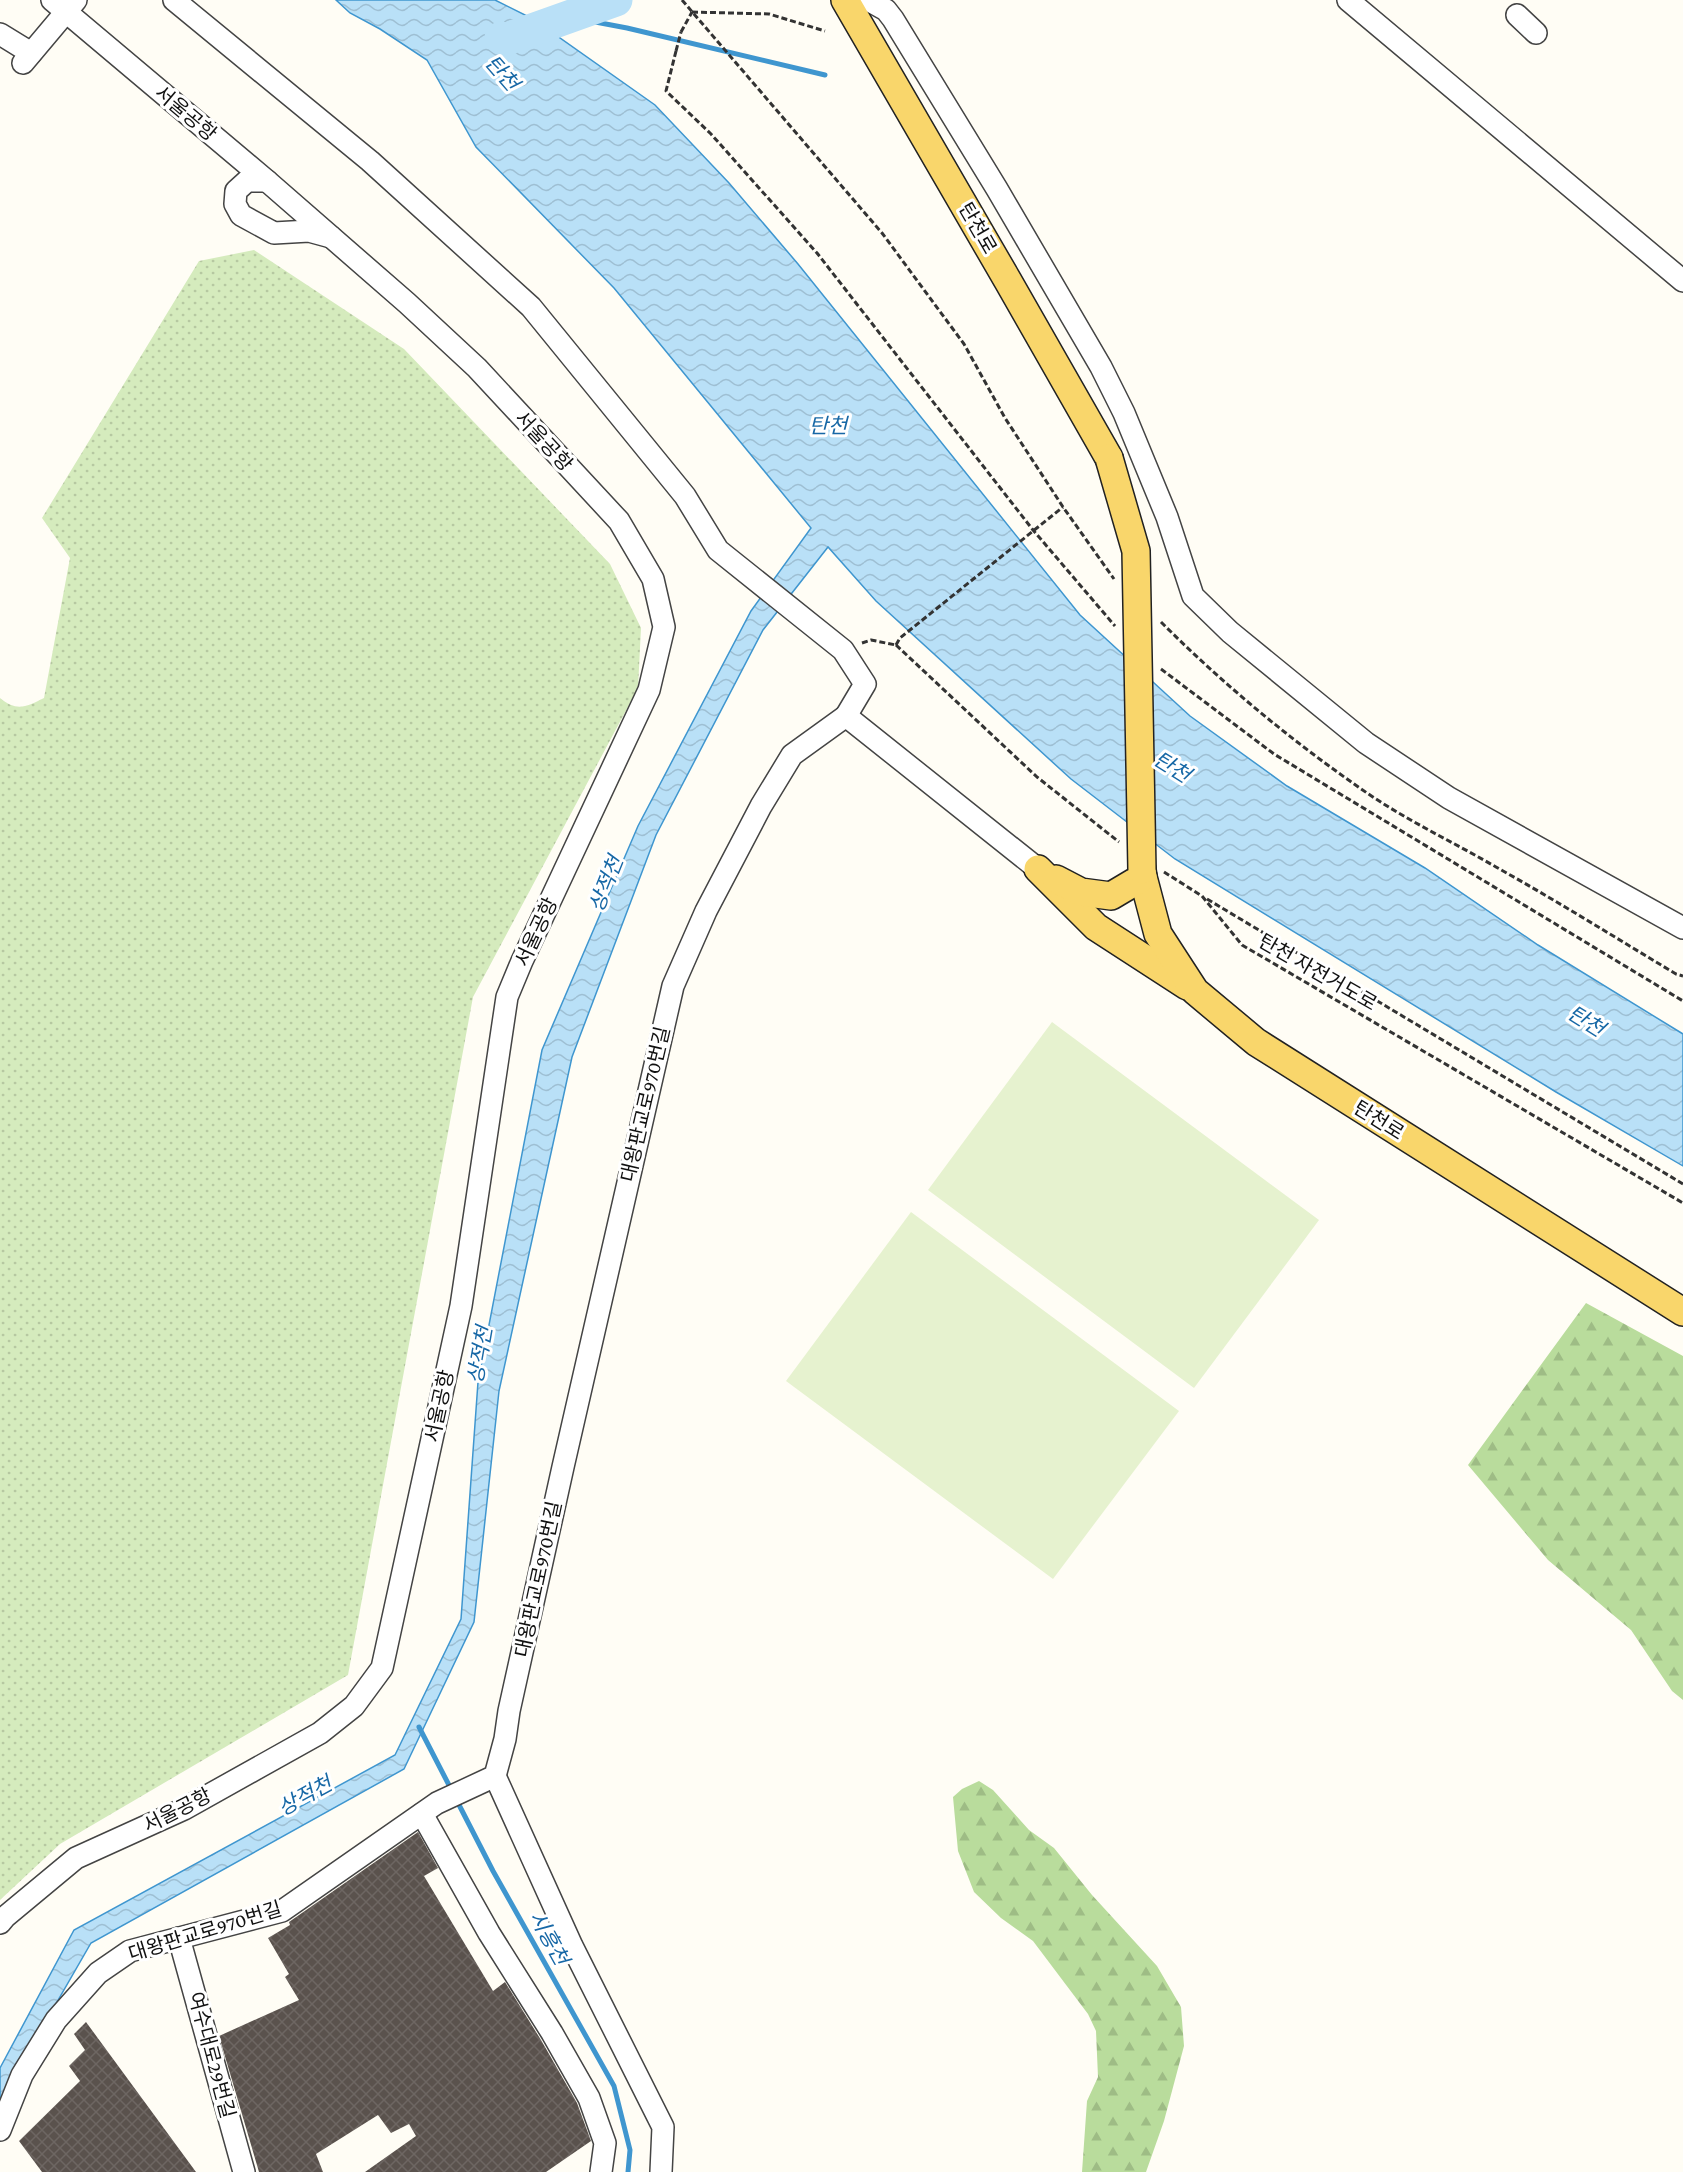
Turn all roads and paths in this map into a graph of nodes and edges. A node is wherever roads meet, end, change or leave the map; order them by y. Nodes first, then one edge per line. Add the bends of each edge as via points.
1 (174, 0) edge
2 (683, 0) edge
3 (845, 0) edge
4 (868, 0) edge
5 (65, 4) edge
6 (1362, 4) edge
7 (692, 12) junction
8 (1517, 15) dead end
9 (825, 31) dead end
10 (1536, 33) dead end
11 (0, 34) edge
12 (676, 51) dead end
13 (740, 66) dead end
14 (267, 181) junction
15 (332, 237) junction
16 (1683, 281) edge
17 (1063, 507) dead end
18 (896, 645) junction
19 (843, 650) junction
20 (846, 716) junction
21 (1118, 842) dead end
22 (1038, 869) junction
23 (1147, 871) junction
24 (1202, 896) junction
25 (1683, 928) edge
26 (1195, 991) junction
27 (1683, 1184) edge
28 (1683, 1203) edge
29 (1683, 1312) edge
30 (493, 1777) junction
31 (430, 1809) junction
32 (0, 1923) edge
33 (179, 1938) junction
34 (0, 2130) edge
35 (244, 2172) edge
36 (601, 2172) edge
37 (661, 2172) edge

1 - 19 street via 370,161 531,307 685,495 717,550
2 - 7 path
3 - 23 main road, 탄천로, bridge via 1109,458 1136,551
4 - 25 street via 893,19 1101,367 1167,517 1193,596 1230,632 1366,743 1449,798
5 - 11 street via 27,58
5 - 14 street, 서울공항
6 - 16 street
7 - 9 path via 769,14
7 - 12 path, bridge
7 - 13 path
8 - 10 street
14 - 15 street, 서울공항
14 - 15 street via 247,182 236,191 235,204 241,215 274,233 309,231
15 - 32 street, 서울공항 via 477,368 619,521 654,579 664,627 649,690 507,998 461,1306 382,1668 354,1706 320,1733 184,1809 76,1858
17 - 18 path
18 - 19 path via 871,640
18 - 21 path via 1037,777
19 - 20 street via 865,684
20 - 22 street
20 - 30 street, 대왕판교로970번길 via 792,755 705,911 673,986 565,1455 505,1739
22 - 23 main road via 1081,892 1111,896
22 - 26 main road via 1096,927
23 - 24 path, 탄천 자전거도로
23 - 26 main road, 탄천로 via 1158,934
24 - 27 path
24 - 28 path, 탄천 자전거도로 via 1242,945
26 - 29 main road, 탄천로 via 1256,1042
30 - 31 street, 대왕판교로970번길
30 - 37 street via 663,2127
31 - 33 street, 대왕판교로970번길 via 282,1911
31 - 36 street via 489,1933 589,2098 605,2144
33 - 34 street, 대왕판교로970번길 via 130,1951 98,1973 56,2020 22,2075
33 - 35 street, 여수대로29번길

